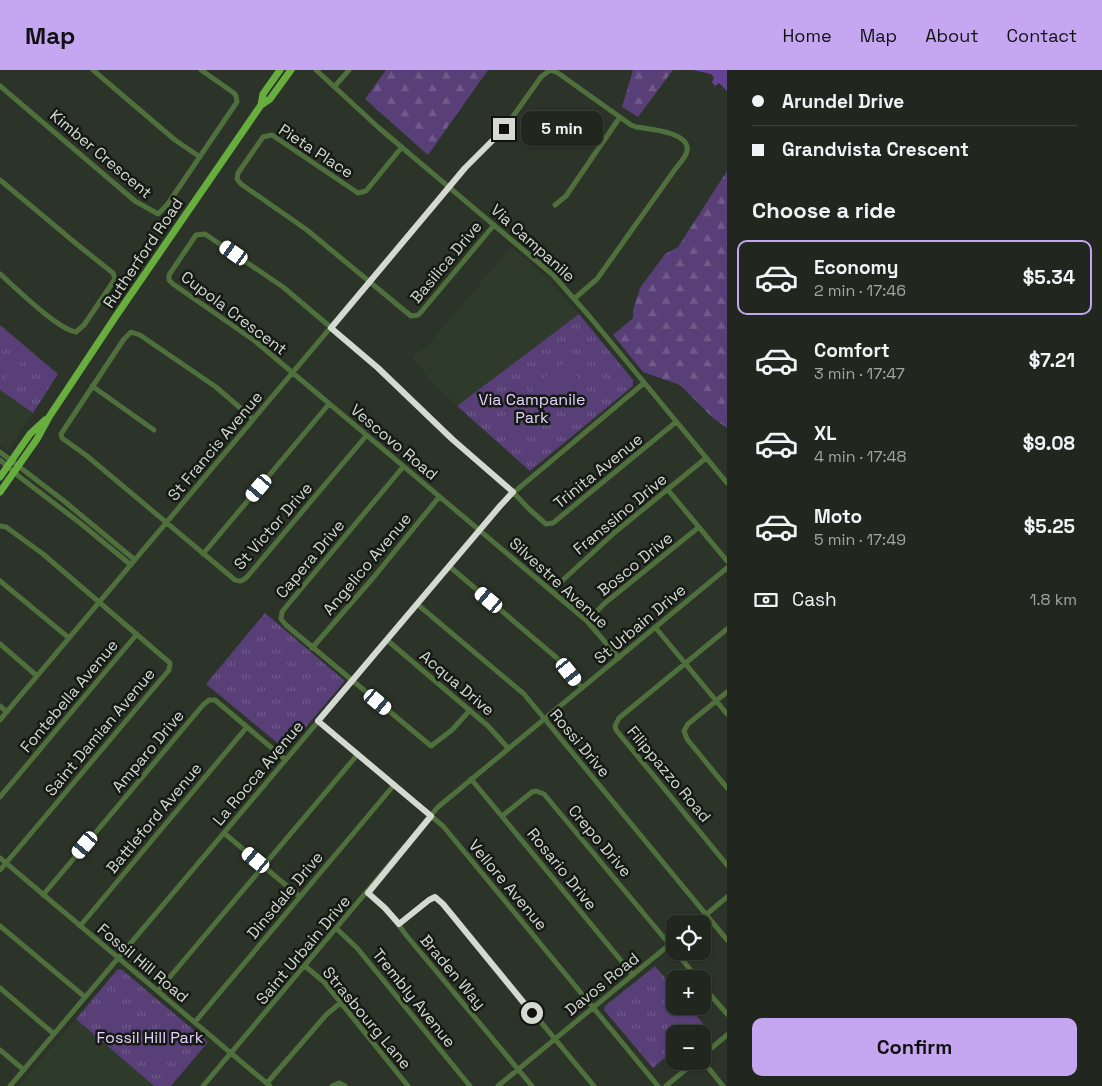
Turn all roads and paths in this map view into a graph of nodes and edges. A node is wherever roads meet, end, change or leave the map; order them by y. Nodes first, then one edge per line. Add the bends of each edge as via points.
1 (93, 70) edge
2 (201, 70) edge
3 (280, 70) edge
4 (290, 70) edge
5 (316, 70) edge
6 (349, 70) edge
7 (0, 86) edge
8 (335, 86) junction
9 (261, 105) junction
10 (620, 117) junction
11 (402, 148) junction
12 (200, 157) junction
13 (0, 180) edge
14 (449, 187) junction
15 (555, 205) dead end
16 (494, 225) junction
17 (0, 274) edge
18 (370, 282) junction
19 (575, 298) junction
20 (331, 328) junction
21 (293, 373) junction
22 (644, 384) junction
23 (92, 386) junction
24 (329, 404) junction
25 (48, 417) junction
26 (253, 419) junction
27 (676, 422) junction
28 (154, 430) dead end
29 (366, 436) junction
30 (0, 452) edge
31 (706, 458) junction
32 (0, 460) edge
33 (9, 464) junction
34 (403, 467) junction
35 (16, 469) junction
36 (0, 477) edge
37 (727, 483) edge
38 (668, 490) junction
39 (0, 492) edge
40 (513, 492) junction
41 (440, 496) junction
42 (166, 523) junction
43 (0, 526) edge
44 (699, 527) junction
45 (479, 530) junction
46 (203, 554) junction
47 (135, 560) junction
48 (727, 561) edge
49 (131, 565) junction
50 (449, 566) junction
51 (727, 568) edge
52 (0, 581) edge
53 (551, 591) junction
54 (99, 602) junction
55 (417, 604) junction
56 (588, 621) junction
57 (655, 627) junction
58 (727, 629) edge
59 (137, 634) junction
60 (69, 638) junction
61 (387, 640) junction
62 (0, 644) edge
63 (312, 648) junction
64 (619, 658) junction
65 (685, 663) junction
66 (37, 676) junction
67 (352, 681) junction
68 (582, 688) junction
69 (727, 692) edge
70 (716, 701) junction
71 (0, 706) edge
72 (470, 710) junction
73 (7, 712) junction
74 (727, 714) edge
75 (544, 719) junction
76 (0, 720) edge
77 (318, 721) junction
78 (247, 727) junction
79 (508, 748) junction
80 (358, 754) junction
81 (286, 760) junction
82 (471, 779) junction
83 (394, 785) junction
84 (727, 788) edge
85 (0, 797) edge
86 (431, 816) junction
87 (502, 816) junction
88 (224, 833) junction
89 (0, 858) edge
90 (6, 863) junction
91 (727, 865) edge
92 (263, 866) junction
93 (0, 870) edge
94 (368, 893) junction
95 (43, 895) junction
96 (300, 897) junction
97 (727, 897) edge
98 (706, 915) joint
99 (711, 921) edge
100 (399, 924) junction
101 (0, 926) edge
102 (80, 926) junction
103 (337, 929) junction
104 (666, 940) edge
105 (727, 940) edge
106 (666, 948) edge
107 (118, 958) junction
108 (682, 960) edge
109 (306, 966) junction
110 (691, 970) edge
111 (633, 975) junction
112 (0, 988) edge
113 (158, 991) junction
114 (711, 995) edge
115 (85, 997) junction
116 (340, 1002) junction
117 (594, 1007) junction
118 (727, 1014) edge
119 (194, 1022) junction
120 (54, 1034) junction
121 (727, 1035) edge
122 (555, 1039) junction
123 (711, 1048) edge
124 (0, 1050) edge
125 (231, 1053) junction
126 (24, 1070) junction
127 (518, 1070) junction
128 (685, 1070) edge
129 (710, 1070) edge
130 (269, 1085) edge
131 (10, 1086) edge
132 (203, 1086) edge
133 (332, 1086) edge
134 (345, 1086) edge
135 (408, 1086) edge
136 (470, 1086) edge
137 (498, 1086) edge
138 (532, 1086) edge
139 (594, 1086) edge
140 (658, 1086) edge
141 (666, 1086) edge
142 (723, 1086) edge

1 - 12 street via 175,140
2 - 12 street, Kimber Crescent via 234,93 238,102
3 - 9 main road, Rutherford Road via 263,94
4 - 9 main road, Rutherford Road via 270,99
5 - 8 street, Via Campanile
6 - 8 street
7 - 12 street, Kimber Crescent via 154,213 161,212 167,205
8 - 11 street, Via Campanile
9 - 25 main road, Rutherford Road
10 - 14 street, St Francis Avenue via 550,70 541,77 504,129
10 - 15 street via 566,196
10 - 19 street via 636,127 678,137 687,145 687,153 597,279
11 - 14 street, Via Campanile
11 - 18 street, Pieta Place via 371,185 358,193 269,134 263,137 237,176 241,184 307,230
13 - 17 street via 113,273 115,279 76,332 51,318
14 - 16 street, Via Campanile
14 - 18 street, St Francis Avenue
16 - 18 street, Basilica Drive via 418,315 411,316
16 - 19 street, Via Campanile
18 - 20 street, St Francis Avenue
19 - 22 street, Via Campanile
20 - 21 street, St Francis Avenue
20 - 21 street, Cupola Crescent via 283,288 205,234 196,235 169,275 169,280
20 - 40 street, Trinita Avenue
21 - 24 street, Vescovo Road
21 - 26 street, St Francis Avenue
22 - 27 street, Via Campanile
22 - 40 street, La Rocca Avenue
23 - 26 street via 127,335 135,332 216,387
23 - 28 street
23 - 42 street, St Victor Drive via 62,430 62,438
24 - 29 street, Vescovo Road
24 - 46 street
25 - 33 main road, Rutherford Road via 30,434
25 - 35 main road, Rutherford Road
26 - 42 street, St Francis Avenue
27 - 31 street, Via Campanile
27 - 40 street, Trinita Avenue via 553,524 546,524
29 - 34 street, Vescovo Road
29 - 46 street, St Victor Drive via 242,581 235,580
30 - 33 street
31 - 37 street, Via Campanile
31 - 38 street, Franssino Drive
32 - 33 street
33 - 35 street
33 - 36 main road, Rutherford Road
34 - 41 street, Vescovo Road
34 - 63 street, Capera Drive via 282,612 282,622
35 - 39 main road, Rutherford Road
35 - 47 street via 64,501
35 - 49 street
38 - 44 street
38 - 53 street, Franssino Drive via 614,533
40 - 45 street, La Rocca Avenue
41 - 45 street, Vescovo Road
41 - 63 street, Angelico Avenue
42 - 46 street, St Victor Drive
42 - 47 street, St Francis Avenue
43 - 54 street, Saint Damian Avenue via 43,554
44 - 48 street
44 - 56 street, Bosco Drive via 605,603
45 - 50 street, La Rocca Avenue
45 - 53 street, Silvestre Avenue
47 - 49 street, St Francis Avenue
49 - 54 street, St Francis Avenue
50 - 55 street, La Rocca Avenue
50 - 68 street via 558,659
51 - 57 street, St Urbain Drive
52 - 60 street
53 - 56 street, Silvestre Avenue
54 - 59 street, Saint Damian Avenue
54 - 60 street, St Francis Avenue
55 - 61 street, La Rocca Avenue
55 - 75 street, Rossi Drive via 519,690
56 - 64 street, Silvestre Avenue
57 - 64 street, St Urbain Drive
57 - 65 street
58 - 65 street
59 - 85 street, Fontebella Avenue
59 - 90 street, Saint Damian Avenue via 166,658 170,663 169,670
60 - 66 street, St Francis Avenue
61 - 67 street, La Rocca Avenue
61 - 72 street, Acqua Drive
62 - 66 street
63 - 67 street, Capera Drive
64 - 68 street, St Urbain Drive
65 - 70 street
65 - 91 street, Filippazzo Road via 619,718 615,726
66 - 73 street, St Francis Avenue
67 - 72 street, Capera Drive via 431,746
67 - 77 street, La Rocca Avenue
68 - 75 street, St Urbain Drive
69 - 70 street
70 - 74 street
70 - 84 street via 685,728 684,734
71 - 73 street
72 - 79 street, Acqua Drive
73 - 76 street, St Francis Avenue
75 - 79 street, St Urbain Drive
75 - 98 street, Rossi Drive
77 - 80 street, Vellore Avenue
77 - 81 street, La Rocca Avenue
78 - 81 street, Amparo Drive
78 - 95 street, Amparo Drive via 215,700 209,700
78 - 102 street, Battleford Avenue
79 - 82 street, St Urbain Drive
80 - 83 street, Vellore Avenue
80 - 92 street
81 - 88 street, La Rocca Avenue
82 - 86 street, St Urbain Drive
82 - 87 street, Rosario Drive
83 - 86 street, Vellore Avenue
83 - 96 street, Dinsdale Drive
86 - 94 street, Saint Urbain Drive
86 - 117 street, Vellore Avenue via 443,826
87 - 104 street, Crepo Drive via 532,792 544,794
87 - 111 street, Rosario Drive
88 - 92 street
88 - 107 street, La Rocca Avenue
89 - 90 street, Fossil Hill Road
90 - 93 street
90 - 95 street, Fossil Hill Road
92 - 96 street
92 - 113 street
94 - 100 street, Braden Way
94 - 103 street, Saint Urbain Drive
95 - 102 street, Fossil Hill Road
96 - 119 street, Dinsdale Drive
97 - 98 street
99 - 105 street, Rossi Drive
100 - 122 street via 435,897
100 - 127 street, Braden Way
101 - 115 street
102 - 107 street, Fossil Hill Road
103 - 109 street, Saint Urbain Drive
103 - 136 street, Trembly Avenue via 357,948
106 - 111 street, Davos Road
107 - 113 street, Fossil Hill Road
107 - 115 street, La Rocca Avenue
108 - 110 street, Crepo Drive
109 - 116 street, Strasbourg Lane
109 - 125 street, Saint Urbain Drive
111 - 117 street, Davos Road
112 - 120 street
113 - 119 street, Fossil Hill Road
114 - 118 street
115 - 120 street, La Rocca Avenue
116 - 130 street
116 - 135 street, Strasbourg Lane
117 - 122 street, Davos Road
117 - 140 street, Vellore Avenue
119 - 125 street, Fossil Hill Road
120 - 126 street, La Rocca Avenue
121 - 123 street
122 - 127 street, Davos Road
122 - 139 street
124 - 126 street
125 - 130 street, Fossil Hill Road
125 - 132 street, Saint Urbain Drive
126 - 131 street, La Rocca Avenue
127 - 137 street, Davos Road
127 - 138 street, Braden Way
128 - 141 street
129 - 142 street
133 - 134 street via 339,1083

